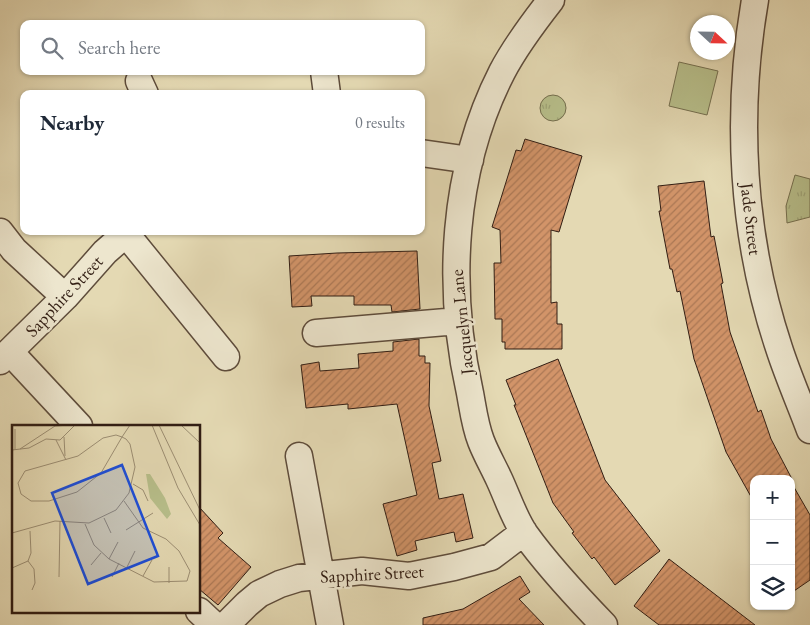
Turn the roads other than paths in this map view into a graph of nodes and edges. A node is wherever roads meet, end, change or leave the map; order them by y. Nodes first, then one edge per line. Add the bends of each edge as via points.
1 (551, 0) edge
2 (755, 0) edge
3 (325, 75) edge
4 (326, 90) edge
5 (425, 154) edge
6 (470, 160) junction
7 (0, 232) edge
8 (126, 235) edge
9 (130, 235) edge
10 (65, 296) junction
11 (458, 321) junction
12 (316, 333) dead end
13 (5, 356) edge
14 (226, 357) dead end
15 (78, 425) edge
16 (810, 430) edge
17 (299, 456) dead end
18 (524, 532) junction
19 (320, 576) junction
20 (200, 612) edge
21 (214, 625) edge
22 (226, 625) edge
23 (330, 625) edge
24 (604, 625) edge

1 - 6 street, Jacquelyn Lane via 502,71
2 - 16 street, Jade Street via 749,34 743,121 746,195 757,266 779,348
3 - 4 street
5 - 6 street
6 - 11 street, Jacquelyn Lane via 456,263
7 - 10 street via 14,250
8 - 10 street, Sapphire Street via 105,252
9 - 14 street
10 - 13 street, Sapphire Street
11 - 12 street
11 - 18 street, Jacquelyn Lane via 480,440
13 - 15 street
17 - 19 street
18 - 19 street, Sapphire Street via 491,557 454,567 409,576 362,571
18 - 24 street, Jacquelyn Lane via 576,597
19 - 22 street, Sapphire Street via 299,578 259,594
19 - 23 street
20 - 21 street

